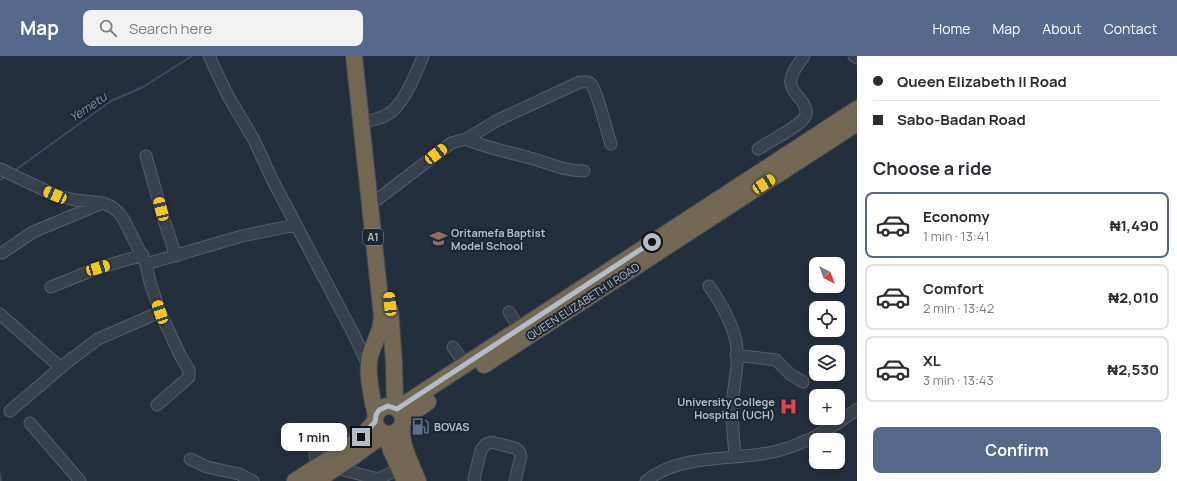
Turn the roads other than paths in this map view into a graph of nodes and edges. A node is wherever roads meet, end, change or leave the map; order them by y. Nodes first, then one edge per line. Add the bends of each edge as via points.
1 (209, 56) edge
2 (354, 56) edge
3 (363, 56) edge
4 (423, 56) edge
5 (804, 56) edge
6 (854, 56) edge
7 (857, 58) edge
8 (857, 109) edge
9 (365, 122) junction
10 (857, 123) edge
11 (828, 135) junction
12 (466, 139) junction
13 (611, 144) dead end
14 (758, 149) dead end
15 (146, 156) dead end
16 (0, 169) edge
17 (584, 171) dead end
18 (374, 201) junction
19 (103, 203) junction
20 (295, 225) junction
21 (2, 253) dead end
22 (176, 256) junction
23 (145, 260) junction
24 (709, 286) dead end
25 (51, 287) dead end
26 (160, 312) junction
27 (509, 312) dead end
28 (0, 314) edge
29 (381, 327) junction
30 (520, 329) junction
31 (354, 335) junction
32 (454, 347) dead end
33 (736, 355) junction
34 (465, 365) junction
35 (369, 367) junction
36 (61, 368) junction
37 (803, 382) dead end
38 (426, 397) junction
39 (157, 405) dead end
40 (857, 409) edge
41 (10, 411) dead end
42 (399, 416) junction
43 (30, 423) dead end
44 (380, 426) junction
45 (735, 457) junction
46 (190, 459) dead end
47 (336, 468) junction
48 (317, 474) edge
49 (402, 475) edge
50 (80, 481) edge
51 (252, 481) edge
52 (295, 481) edge
53 (418, 481) edge
54 (475, 481) edge
55 (515, 481) edge
56 (646, 481) edge

1 - 20 street via 228,96 254,140
2 - 9 highway, A1
3 - 9 highway, A1
4 - 9 street via 396,107 388,114
5 - 14 street via 790,83 804,104 804,117 798,124
6 - 7 street
8 - 11 highway, QUEEN ELIZABETH II ROAD
9 - 18 highway, A1
10 - 11 highway, QUEEN ELIZABETH II ROAD
11 - 30 highway, QUEEN ELIZABETH II ROAD
11 - 38 highway, QUEEN ELIZABETH II ROAD
12 - 13 street via 500,119 580,82 587,82 591,84 596,96
12 - 17 street via 555,167
12 - 18 street via 451,143 442,149
15 - 22 street
16 - 19 street via 55,195
18 - 29 highway, A1
18 - 42 highway, A1 via 391,318
19 - 21 street via 33,232
19 - 23 street via 112,207 124,220
20 - 22 street via 242,236
20 - 31 street
22 - 23 street
23 - 25 street via 98,268
23 - 26 street
24 - 33 street via 730,322 736,342
26 - 36 street via 98,339
26 - 39 street via 174,345 190,370 189,377
27 - 30 street
28 - 36 street
29 - 31 street via 369,338
29 - 35 highway, A1
30 - 34 highway, QUEEN ELIZABETH II ROAD
31 - 35 street
32 - 34 street
33 - 37 street via 776,360 790,374
33 - 45 street via 732,408
34 - 38 highway, QUEEN ELIZABETH II ROAD
35 - 44 highway, A1 via 373,405
36 - 41 street
38 - 42 highway via 410,414
40 - 45 street via 831,427 796,444 773,452
42 - 44 highway via 396,433
42 - 44 highway via 388,406 382,408
42 - 53 highway, A1 via 403,444
43 - 50 street
44 - 47 highway
44 - 48 highway via 361,437
44 - 49 highway, A1
45 - 56 street via 680,465 666,469
46 - 51 street via 207,467 239,474
47 - 48 highway
47 - 49 street via 378,479
48 - 52 highway
54 - 55 street via 481,450 491,442 519,451 521,456

